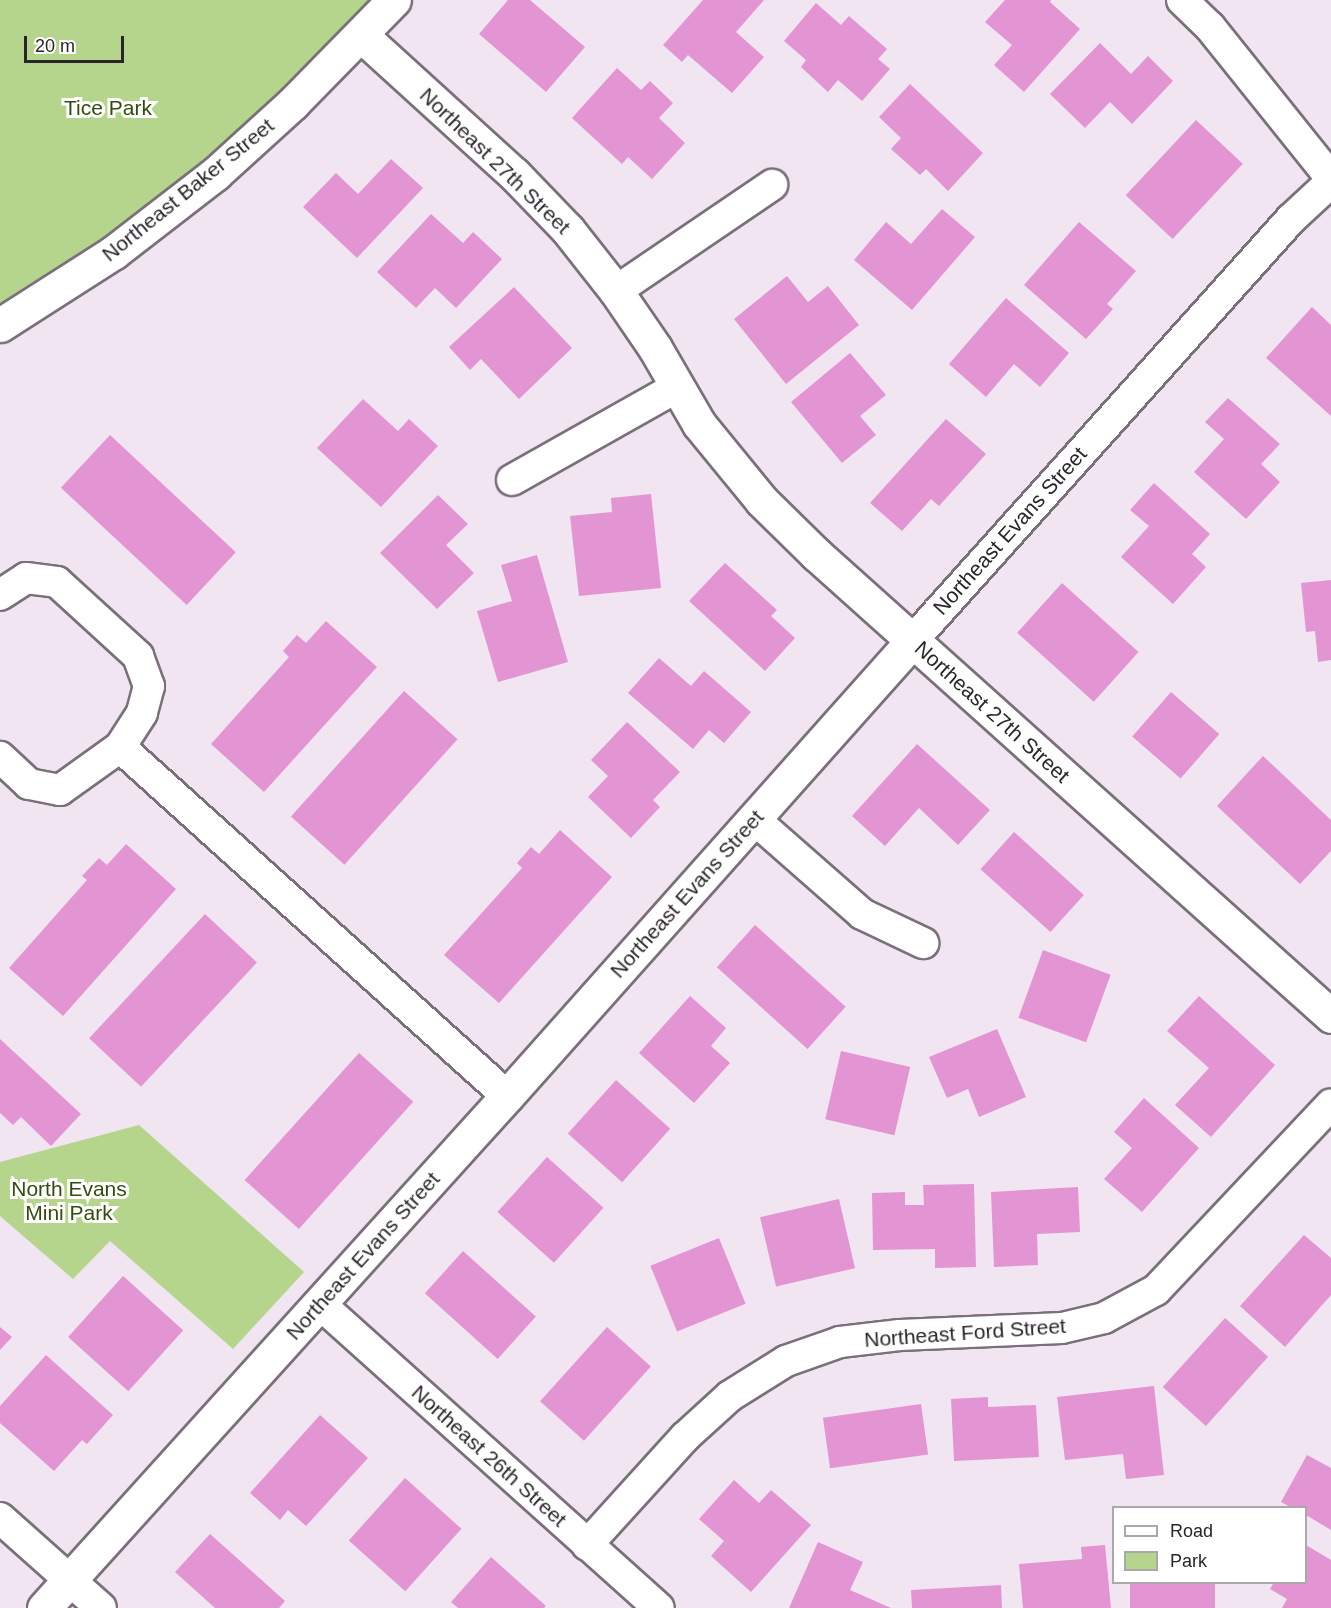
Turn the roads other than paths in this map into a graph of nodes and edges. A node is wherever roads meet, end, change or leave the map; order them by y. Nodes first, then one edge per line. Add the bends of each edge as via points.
1 (394, 0) edge
2 (1182, 0) edge
3 (361, 35) junction
4 (1331, 180) edge
5 (772, 185) dead end
6 (616, 291) junction
7 (0, 325) edge
8 (677, 387) junction
9 (512, 480) dead end
10 (0, 595) edge
11 (913, 640) junction
12 (120, 747) junction
13 (0, 757) edge
14 (754, 819) junction
15 (923, 943) dead end
16 (1331, 1016) edge
17 (507, 1096) junction
18 (1331, 1104) edge
19 (320, 1304) junction
20 (0, 1518) edge
21 (587, 1545) junction
22 (69, 1580) junction
23 (44, 1608) edge
24 (101, 1608) edge
25 (659, 1608) edge

1 - 3 street, Northeast Baker Street
2 - 4 street via 1241,64
3 - 6 street, Northeast 27th Street via 543,202
3 - 7 street, Northeast Baker Street via 251,142 168,212 62,288
4 - 11 street, Northeast Evans Street via 1283,228
5 - 6 street
6 - 8 street, Northeast 27th Street
8 - 9 street
8 - 11 street, Northeast 27th Street via 699,424 762,501
10 - 12 street via 26,578 57,582 138,656 149,686 142,713
11 - 14 street, Northeast Evans Street
11 - 16 street, Northeast 27th Street
12 - 13 street via 60,790 28,784
12 - 17 street
14 - 15 street via 862,914
14 - 17 street, Northeast Evans Street
17 - 19 street, Northeast Evans Street
18 - 21 street, Northeast Ford Street via 1156,1290 1104,1318 1062,1328 900,1335 840,1342 786,1361 722,1402
19 - 21 street, Northeast 26th Street
19 - 22 street, Northeast Evans Street
20 - 22 street
21 - 25 street, Northeast 26th Street
22 - 23 street, Northeast Evans Street
22 - 24 street

